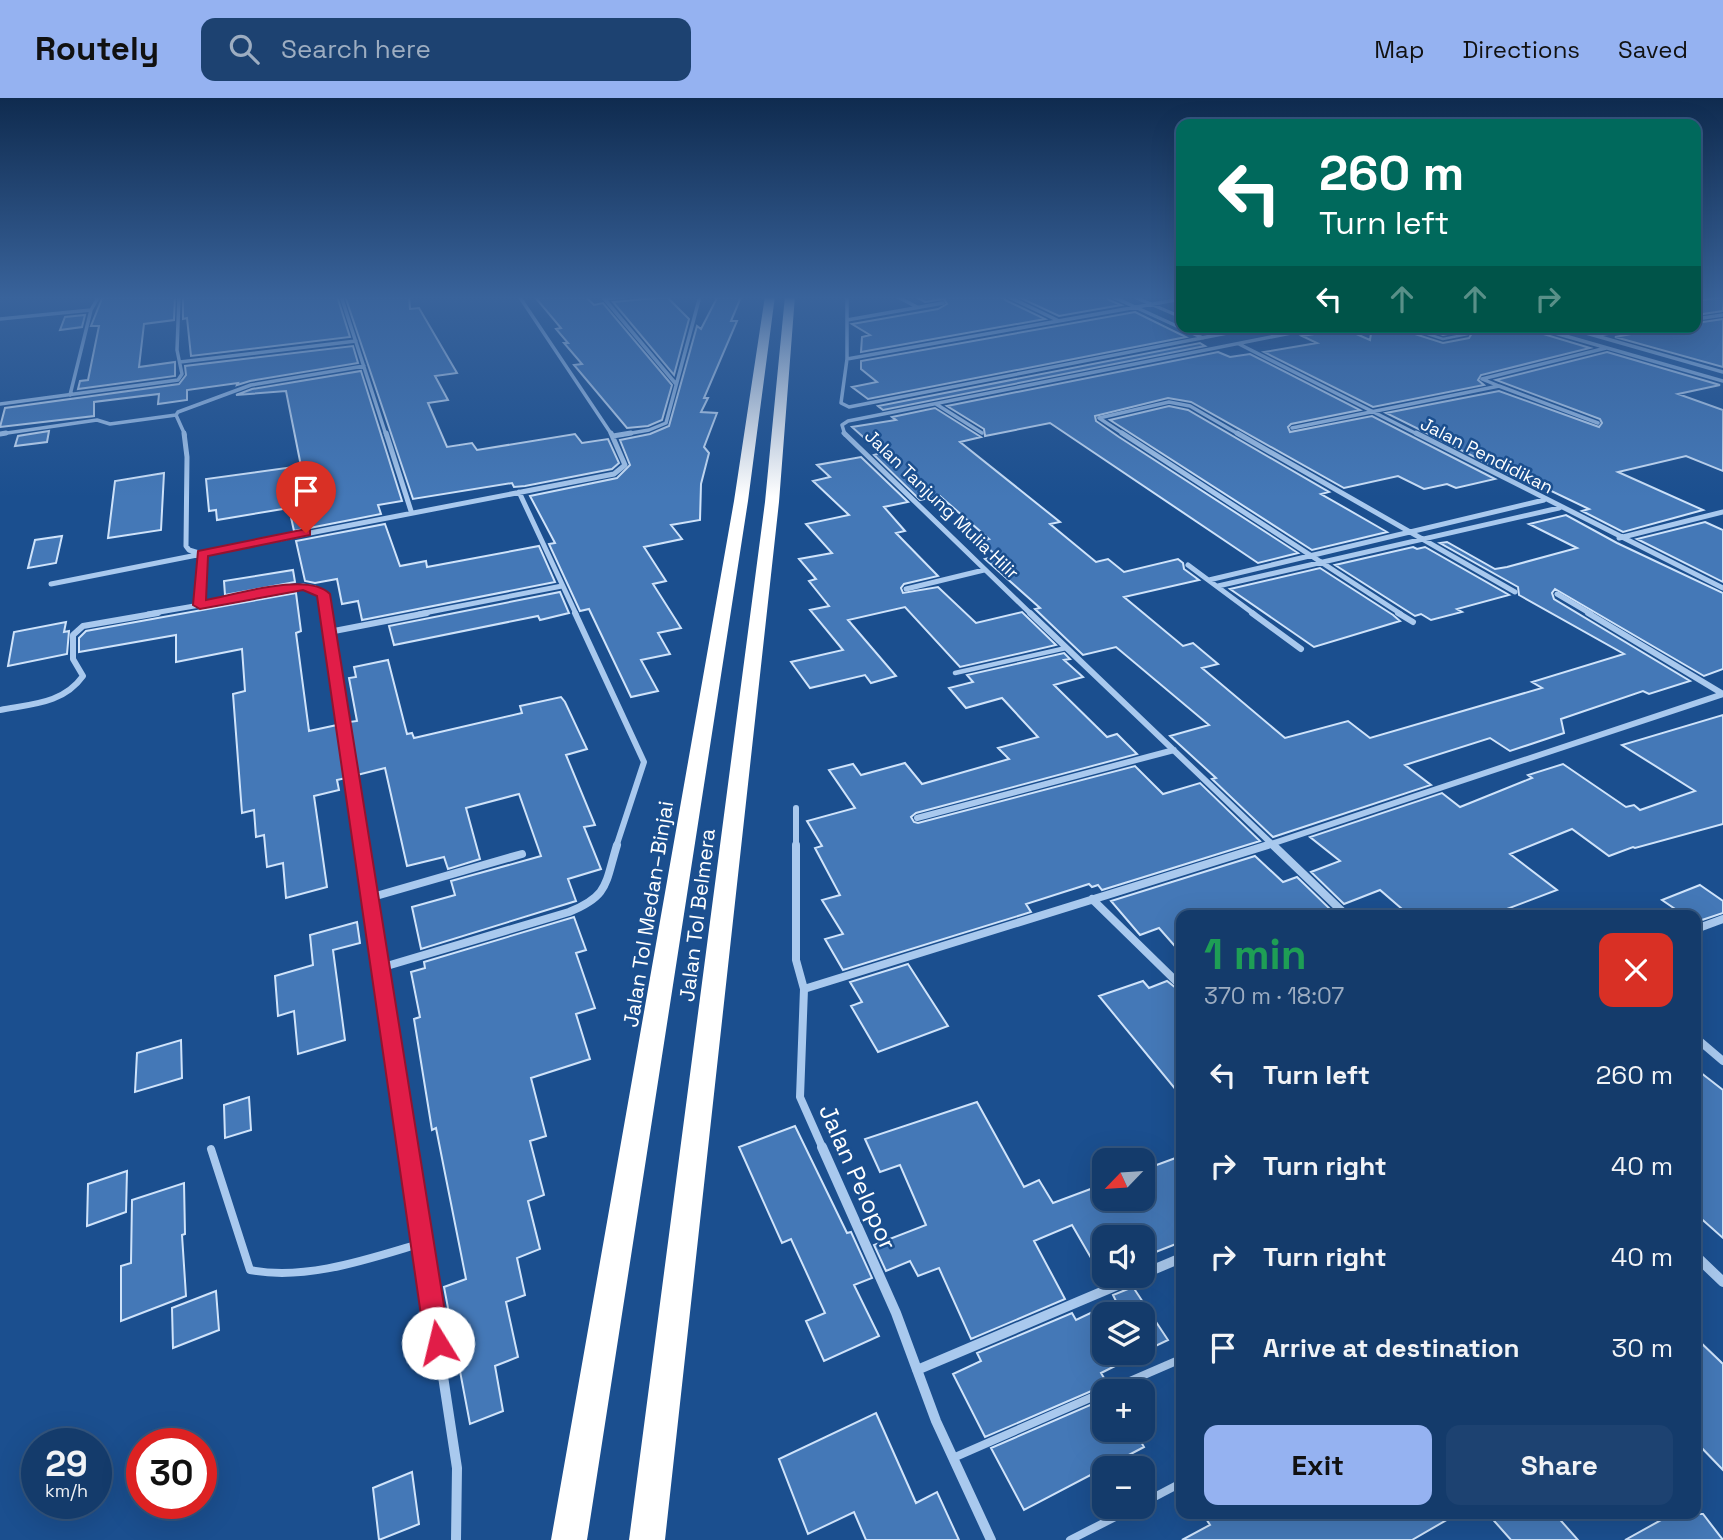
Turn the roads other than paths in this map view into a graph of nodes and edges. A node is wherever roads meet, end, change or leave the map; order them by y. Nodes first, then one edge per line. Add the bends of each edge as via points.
1 (78, 363) edge
2 (180, 363) edge
3 (564, 363) edge
4 (659, 363) edge
5 (682, 363) edge
6 (760, 363) edge
7 (784, 363) edge
8 (846, 363) edge
9 (1076, 363) edge
10 (1142, 363) edge
11 (1277, 363) edge
12 (1545, 363) edge
13 (1661, 363) edge
14 (1693, 363) edge
15 (364, 366) joint
16 (1723, 372) edge
17 (1706, 376) junction
18 (1723, 381) edge
19 (676, 384) junction
20 (1499, 386) junction
21 (70, 396) junction
22 (0, 404) edge
23 (936, 404) junction
24 (1373, 412) junction
25 (176, 415) junction
26 (1598, 423) dead end
27 (1292, 428) dead end
28 (982, 433) dead end
29 (0, 434) edge
30 (613, 436) junction
31 (519, 492) junction
32 (1545, 500) junction
33 (1559, 508) junction
34 (411, 512) junction
35 (1723, 512) edge
36 (1409, 531) junction
37 (1619, 538) junction
38 (1423, 539) junction
39 (202, 554) junction
40 (1309, 555) junction
41 (1322, 562) junction
42 (1188, 565) dead end
43 (984, 569) junction
44 (1209, 580) junction
45 (51, 584) dead end
46 (562, 586) junction
47 (1218, 586) junction
48 (1723, 588) edge
49 (906, 589) dead end
50 (1515, 592) dead end
51 (1557, 594) dead end
52 (200, 605) junction
53 (1413, 622) dead end
54 (330, 632) junction
55 (1066, 648) junction
56 (1300, 649) dead end
57 (955, 673) dead end
58 (1723, 694) edge
59 (0, 710) edge
60 (1174, 750) junction
61 (796, 808) dead end
62 (917, 818) dead end
63 (1272, 844) junction
64 (522, 853) dead end
65 (369, 898) junction
66 (1092, 899) junction
67 (1341, 910) edge
68 (1723, 919) edge
69 (1701, 927) edge
70 (380, 968) junction
71 (1176, 981) edge
72 (804, 989) junction
73 (1701, 1042) edge
74 (1723, 1061) edge
75 (211, 1149) dead end
76 (422, 1243) junction
77 (1176, 1260) edge
78 (1701, 1261) edge
79 (1155, 1269) edge
80 (1723, 1282) edge
81 (1110, 1288) edge
82 (1176, 1361) edge
83 (917, 1370) junction
84 (1135, 1379) edge
85 (1092, 1398) edge
86 (953, 1458) junction
87 (1176, 1486) edge
88 (1155, 1497) edge
89 (1111, 1519) edge
90 (456, 1540) edge
91 (569, 1540) edge
92 (647, 1540) edge
93 (991, 1540) edge
94 (1070, 1540) edge

1 - 21 street
2 - 21 street via 178,380
3 - 30 street
4 - 19 street
5 - 19 street
6 - 91 highway, Jalan Tol Medan–Binjai
7 - 92 highway, Jalan Tol Belmera via 770,516
8 - 9 street via 841,403 856,407
10 - 23 street, Jalan Tanjung Mulia Hilir
11 - 24 street, Jalan Pendidikan
12 - 20 street via 1482,379
13 - 17 street
14 - 16 street
15 - 25 street via 251,385
15 - 34 street
16 - 17 street
17 - 18 street
19 - 30 street via 666,423
20 - 24 street
20 - 26 street
21 - 22 street
23 - 28 street
23 - 43 street, Jalan Tanjung Mulia Hilir via 842,425 845,436
24 - 27 street
24 - 32 street, Jalan Pendidikan
25 - 29 street
25 - 39 street via 187,438 186,545
30 - 31 street via 625,465 622,470
31 - 34 street
31 - 46 street
32 - 33 street, Jalan Pendidikan
32 - 36 street
33 - 37 street, Jalan Pendidikan
33 - 38 street
34 - 39 street
35 - 37 street
36 - 38 street
36 - 40 street
36 - 40 street via 1190,406 1169,402 1099,418
37 - 48 street, Jalan Pendidikan
38 - 41 street
38 - 50 street
39 - 45 street
39 - 52 street
40 - 41 street
40 - 44 street
41 - 47 street
41 - 53 street
42 - 44 street
43 - 49 street
43 - 55 street, Jalan Tanjung Mulia Hilir
44 - 47 street
46 - 54 street
46 - 70 street via 644,760 602,892 593,902 569,912
47 - 56 street
51 - 58 street
52 - 54 street via 303,586 315,588 323,594
52 - 59 street via 83,626 73,635 73,659 83,676 77,688 64,696
54 - 65 street
55 - 57 lane
55 - 60 street, Jalan Tanjung Mulia Hilir
58 - 63 street
60 - 62 street
60 - 63 street, Jalan Tanjung Mulia Hilir
61 - 72 street, Jalan Pelopor via 796,960
63 - 66 street
63 - 67 street, Jalan Tanjung Mulia Hilir
64 - 65 street
65 - 70 street
66 - 71 street
66 - 72 street
68 - 69 street
70 - 76 street
72 - 83 street, Jalan Pelopor via 800,1097 804,1112 896,1313
73 - 74 street
75 - 76 lane via 250,1270 261,1274 298,1270
76 - 90 street via 457,1468
77 - 79 street
78 - 80 street
81 - 83 street
82 - 84 lane
83 - 86 street, Jalan Pelopor
85 - 86 lane
86 - 93 street, Jalan Pelopor
87 - 88 lane
89 - 94 lane

